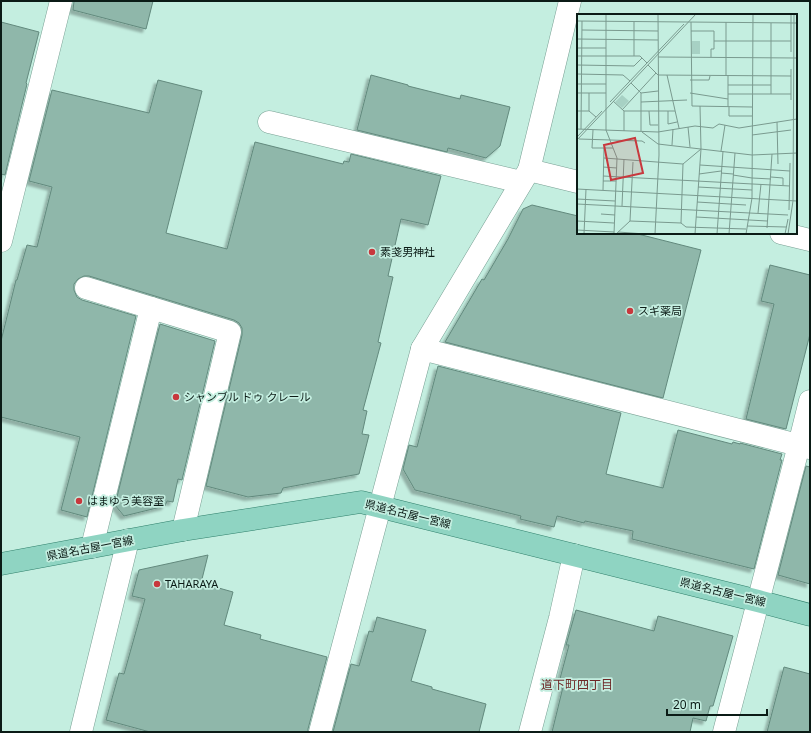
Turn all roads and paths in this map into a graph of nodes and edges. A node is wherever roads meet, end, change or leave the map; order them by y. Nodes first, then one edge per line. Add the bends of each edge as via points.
1 (61, 1) edge
2 (570, 1) edge
3 (269, 122) dead end
4 (525, 176) junction
5 (577, 182) edge
6 (785, 234) edge
7 (810, 240) edge
8 (1, 241) edge
9 (86, 288) dead end
10 (151, 308) junction
11 (422, 349) junction
12 (810, 401) edge
13 (805, 447) edge
14 (380, 507) junction
15 (183, 530) junction
16 (128, 540) junction
17 (92, 547) junction
18 (574, 555) junction
19 (1, 564) edge
20 (758, 601) junction
21 (810, 615) edge
22 (81, 732) edge
23 (320, 732) edge
24 (530, 732) edge
25 (724, 732) edge

1 - 8 street
2 - 4 street
3 - 4 street
4 - 5 street
4 - 11 street
6 - 7 street
9 - 10 street
10 - 15 street via 230,332
10 - 17 street
11 - 13 street
11 - 14 street
12 - 13 street
13 - 20 street
14 - 15 main road, 県道名古屋一宮線 via 361,502
14 - 18 main road, 県道名古屋一宮線
14 - 23 street
15 - 16 main road, 県道名古屋一宮線
16 - 17 main road, 県道名古屋一宮線
16 - 22 street
17 - 19 main road, 県道名古屋一宮線
18 - 20 main road, 県道名古屋一宮線
18 - 24 street
20 - 21 main road, 県道名古屋一宮線
20 - 25 street

